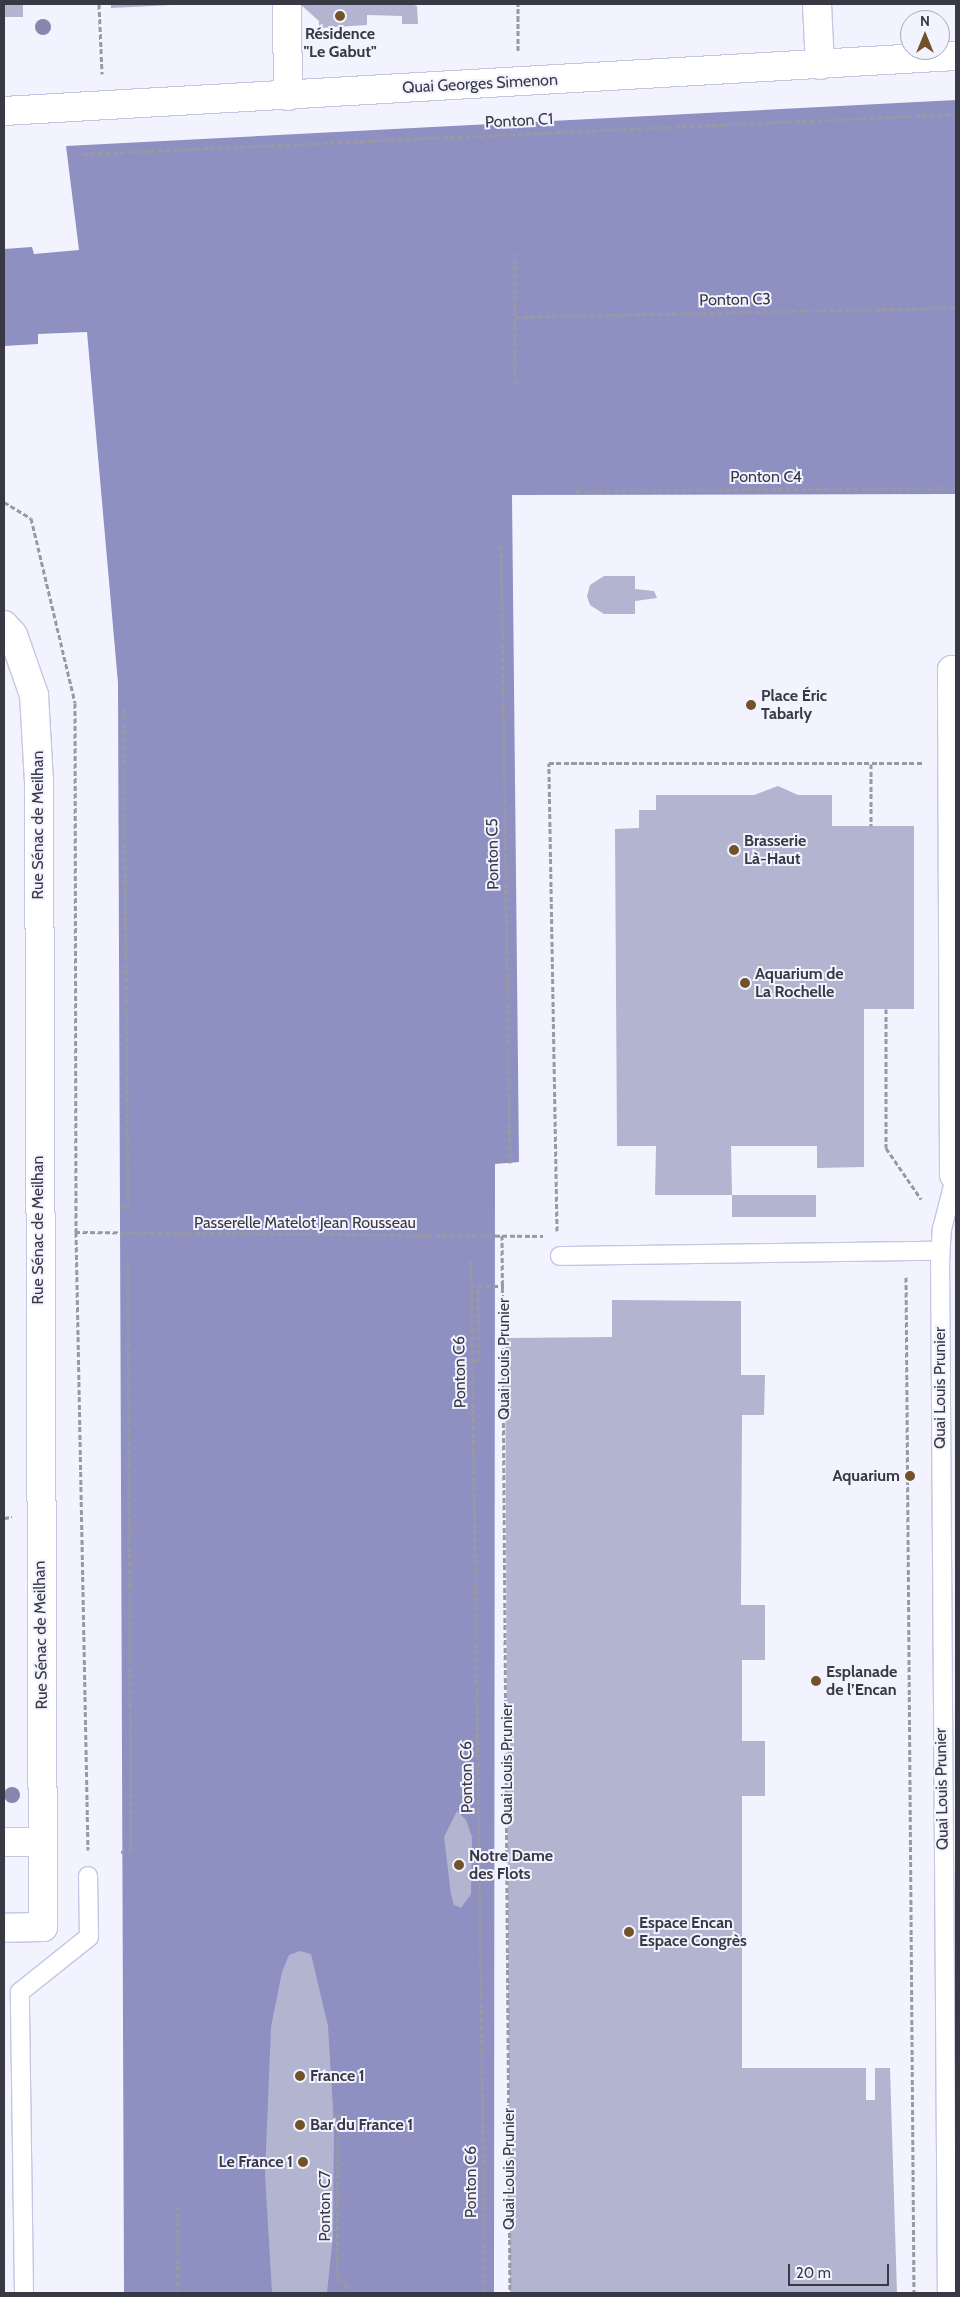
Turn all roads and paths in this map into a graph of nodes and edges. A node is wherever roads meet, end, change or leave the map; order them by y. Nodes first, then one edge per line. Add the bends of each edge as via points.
1 (99, 4) edge
2 (286, 4) edge
3 (518, 4) edge
4 (823, 5) edge
5 (956, 56) edge
6 (820, 65) junction
7 (517, 82) junction
8 (288, 96) junction
9 (104, 106) junction
10 (4, 111) edge
11 (956, 114) edge
12 (83, 154) dead end
13 (515, 253) dead end
14 (956, 308) edge
15 (515, 317) junction
16 (515, 383) dead end
17 (956, 488) edge
18 (576, 491) dead end
19 (501, 545) dead end
20 (4, 625) edge
21 (956, 670) edge
22 (124, 708) dead end
23 (952, 763) junction
24 (871, 764) junction
25 (871, 826) dead end
26 (886, 1009) dead end
27 (510, 1163) dead end
28 (955, 1174) edge
29 (121, 1208) dead end
30 (942, 1229) junction
31 (108, 1232) dead end
32 (502, 1235) junction
33 (548, 1236) dead end
34 (557, 1237) dead end
35 (940, 1251) junction
36 (906, 1252) junction
37 (560, 1256) dead end
38 (128, 1259) dead end
39 (471, 1260) dead end
40 (504, 1286) junction
41 (473, 1360) junction
42 (4, 1842) edge
43 (43, 1842) junction
44 (121, 1852) dead end
45 (88, 1876) dead end
46 (4, 1928) edge
47 (338, 2113) dead end
48 (178, 2203) dead end
49 (24, 2293) edge
50 (178, 2293) edge
51 (347, 2293) edge
52 (485, 2293) edge
53 (510, 2293) edge
54 (914, 2293) edge
55 (947, 2293) edge

1 - 9 path
2 - 8 street
3 - 7 path
4 - 6 street
5 - 6 street, Quai Georges Simenon
6 - 7 street, Quai Georges Simenon
7 - 8 street, Quai Georges Simenon
8 - 9 street, Quai Georges Simenon
9 - 10 street, Quai Georges Simenon
11 - 12 path, Ponton C1
13 - 15 path
14 - 15 path, Ponton C3
15 - 16 path
17 - 18 path, Ponton C4
19 - 27 path, Ponton C5
20 - 43 street, Rue Sénac de Meilhan via 13,635 28,673 37,717
21 - 23 street via 952,670
22 - 29 path via 128,1208
23 - 24 path
23 - 28 street
24 - 25 path
24 - 34 path via 549,763
26 - 30 path via 886,1148
28 - 30 lane, Quai Louis Prunier
30 - 35 lane, Quai Louis Prunier
31 - 32 path, Passerelle Matelot Jean Rousseau
32 - 33 path, Passerelle Matelot Jean Rousseau
32 - 40 path, Quai Louis Prunier
35 - 36 lane
35 - 55 lane, Quai Louis Prunier via 940,1705
36 - 37 lane
36 - 54 path
38 - 44 path via 131,1851
39 - 41 path, Ponton C6
40 - 41 path via 478,1286 479,1362
40 - 53 path, Quai Louis Prunier
41 - 52 path, Ponton C6
42 - 43 street
43 - 46 street, Rue Sénac de Meilhan via 43,1928
45 - 49 lane via 89,1937 20,1992
47 - 51 path, Ponton C7 via 337,2278 347,2285
48 - 50 path

